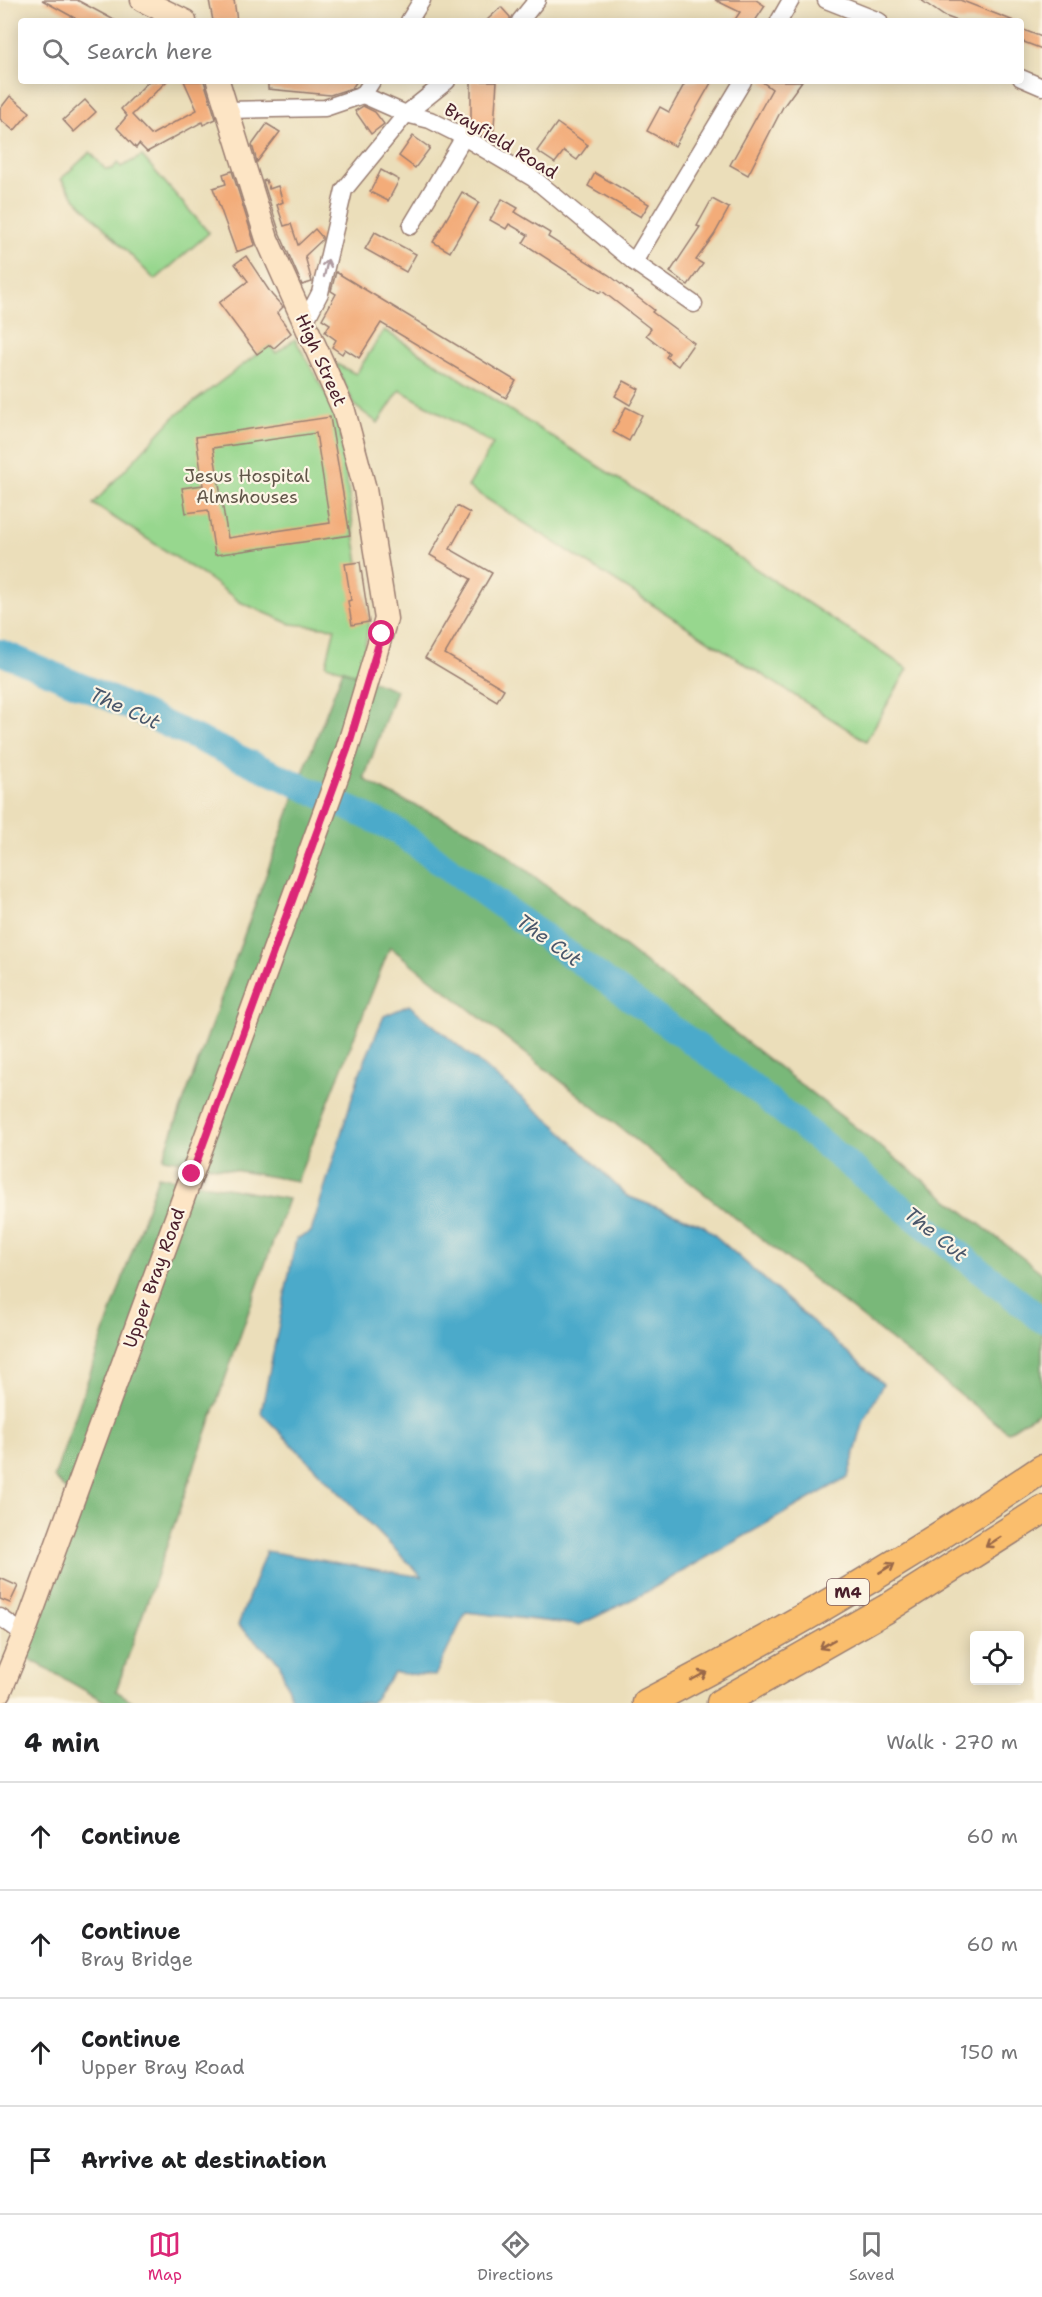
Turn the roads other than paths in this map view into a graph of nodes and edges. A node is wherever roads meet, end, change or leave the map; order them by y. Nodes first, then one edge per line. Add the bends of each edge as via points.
1 (142, 0) edge
2 (422, 0) edge
3 (537, 0) edge
4 (791, 0) edge
5 (826, 0) edge
6 (179, 18) edge
7 (411, 18) edge
8 (522, 18) edge
9 (781, 18) edge
10 (871, 18) edge
11 (1024, 79) edge
12 (219, 84) edge
13 (443, 84) edge
14 (741, 84) edge
15 (1042, 87) edge
16 (368, 88) edge
17 (226, 110) junction
18 (406, 114) junction
19 (464, 137) junction
20 (411, 226) dead end
21 (634, 262) junction
22 (694, 304) dead end
23 (305, 322) junction
24 (386, 619) joint
25 (1042, 1469) edge
26 (1042, 1510) edge
27 (0, 1617) edge
28 (24, 1634) junction
29 (0, 1692) edge
30 (647, 1703) edge
31 (721, 1703) edge

1 - 6 main road
2 - 7 street
3 - 8 street
4 - 9 street
5 - 10 street
11 - 15 street
12 - 17 main road, High Street
13 - 18 street
14 - 21 street
16 - 17 street via 325,108
16 - 18 street, Brayfield Road
17 - 23 main road, High Street via 267,239
18 - 19 street, Brayfield Road via 430,120
23 -> 18 street via 321,293 344,190
19 - 20 street
19 - 21 street, Brayfield Road via 533,178
21 - 22 street, Brayfield Road
23 - 24 main road, High Street via 345,411 365,489
24 - 28 main road, Upper Bray Road via 347,750
30 -> 25 highway, M4 via 830,1603
26 -> 31 highway, M4 via 846,1633
27 - 28 street
28 - 29 main road, Upper Bray Road

